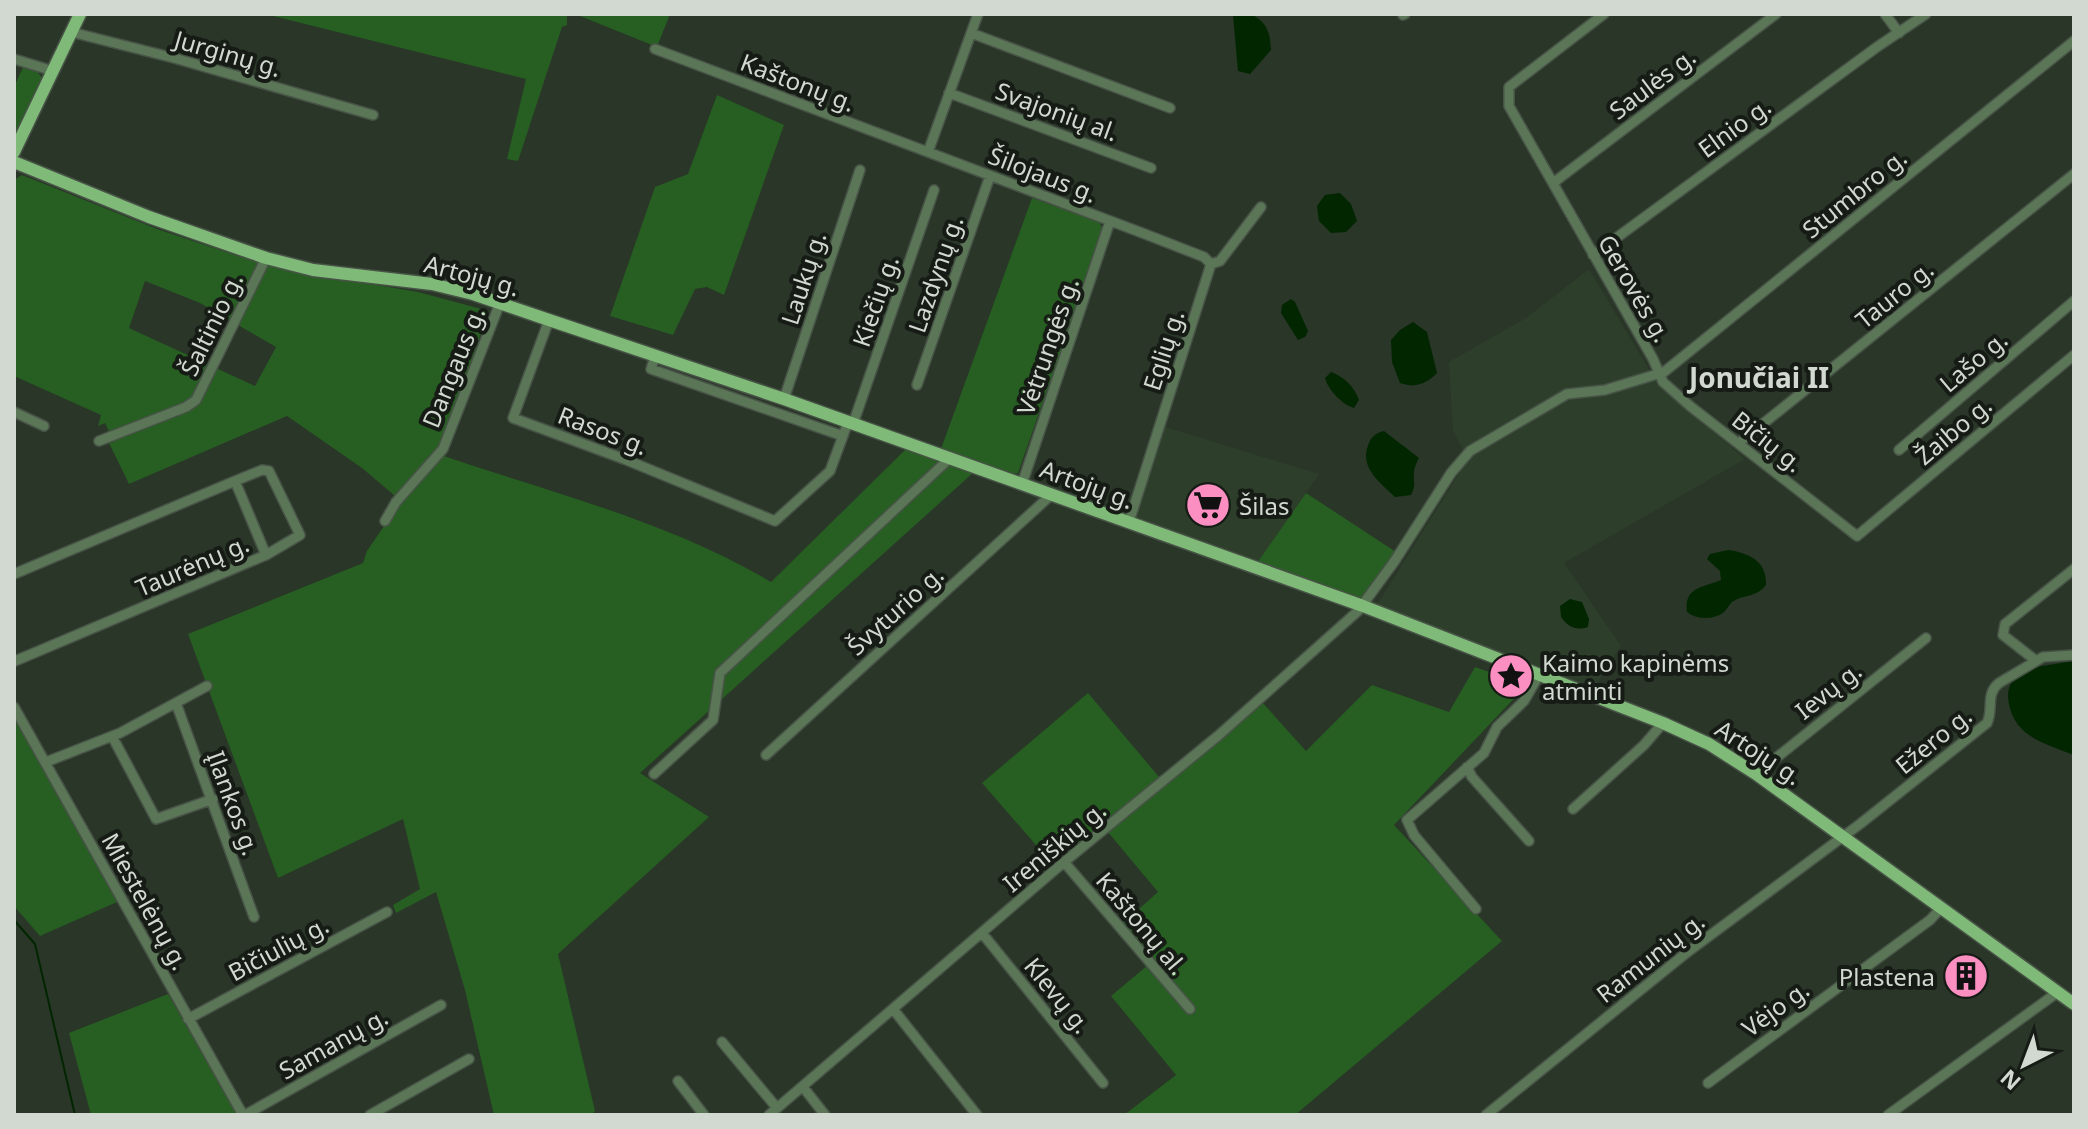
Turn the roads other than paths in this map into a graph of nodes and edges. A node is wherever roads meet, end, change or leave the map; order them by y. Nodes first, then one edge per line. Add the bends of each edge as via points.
1 (80, 14) edge
2 (978, 14) edge
3 (1604, 14) edge
4 (1776, 14) edge
5 (1885, 14) edge
6 (1926, 14) edge
7 (71, 32) junction
8 (971, 33) junction
9 (1899, 33) junction
10 (2074, 41) edge
11 (655, 49) dead end
12 (14, 59) edge
13 (53, 71) junction
14 (949, 93) junction
15 (1170, 108) dead end
16 (373, 115) dead end
17 (14, 152) edge
18 (928, 152) junction
19 (14, 162) edge
20 (1151, 168) dead end
21 (860, 170) dead end
22 (2074, 174) edge
23 (990, 176) junction
24 (1553, 183) junction
25 (934, 190) dead end
26 (1261, 207) dead end
27 (1110, 221) junction
28 (1593, 255) junction
29 (266, 258) junction
30 (1211, 264) junction
31 (2074, 301) edge
32 (500, 303) junction
33 (549, 320) junction
34 (2074, 355) edge
35 (655, 356) junction
36 (1658, 374) junction
37 (917, 385) dead end
38 (784, 399) junction
39 (14, 412) edge
40 (851, 423) junction
41 (44, 426) dead end
42 (843, 436) junction
43 (99, 441) dead end
44 (1739, 443) junction
45 (1899, 450) dead end
46 (950, 458) junction
47 (235, 481) junction
48 (1022, 484) junction
49 (1051, 495) junction
50 (385, 521) dead end
51 (775, 521) joint
52 (1129, 522) junction
53 (1857, 536) joint
54 (266, 555) junction
55 (2074, 569) edge
56 (14, 574) edge
57 (1363, 606) junction
58 (1926, 638) dead end
59 (2074, 655) edge
60 (2035, 660) junction
61 (14, 661) edge
62 (1539, 675) junction
63 (207, 686) dead end
64 (176, 703) junction
65 (14, 707) edge
66 (1663, 723) junction
67 (112, 736) junction
68 (766, 755) dead end
69 (46, 762) junction
70 (1467, 767) junction
71 (654, 774) dead end
72 (1756, 774) junction
73 (213, 799) junction
74 (1573, 809) dead end
75 (1843, 836) junction
76 (1529, 841) dead end
77 (1064, 862) junction
78 (1942, 907) junction
79 (1476, 909) dead end
80 (387, 912) dead end
81 (254, 917) dead end
82 (982, 933) junction
83 (2058, 992) junction
84 (2074, 1004) edge
85 (441, 1005) dead end
86 (893, 1009) junction
87 (1190, 1009) dead end
88 (188, 1019) junction
89 (722, 1042) dead end
90 (469, 1059) dead end
91 (678, 1081) dead end
92 (1103, 1083) dead end
93 (1708, 1083) dead end
94 (803, 1087) junction
95 (773, 1112) edge
96 (244, 1115) edge
97 (370, 1115) edge
98 (704, 1115) edge
99 (825, 1115) edge
100 (977, 1115) edge
101 (1486, 1115) edge
102 (1888, 1115) edge

1 - 7 main road
2 - 8 street
3 - 24 street, Gerovės g. via 1509,87 1509,106
4 - 24 street, Saulės g.
5 - 9 street
6 - 9 street, Elnio g.
7 - 13 main road
7 - 16 street, Jurginų g.
8 - 14 street
8 - 15 street
9 - 28 street, Elnio g.
10 - 36 street, Stumbro g.
11 - 18 street, Kaštonų g.
12 - 13 street
13 - 17 main road
14 - 18 street
14 - 20 street, Svajonių al.
18 - 23 street, Šilojaus g.
19 - 29 main road, Artojų g.
21 - 38 street, Laukų g.
22 - 44 street, Tauro g.
23 - 27 street, Šilojaus g.
23 - 37 street, Lazdynų g.
24 - 28 street, Gerovės g.
25 - 40 street, Kiečių g.
26 - 30 street, Eglių g. via 1220,261
27 - 30 street, Šilojaus g.
27 - 48 street, Vėtrungės g.
28 - 36 street, Gerovės g.
29 - 32 main road, Artojų g. via 313,270 432,284
29 - 43 street, Šaltinio g. via 196,400
30 - 52 street, Eglių g.
31 - 45 street, Lašo g.
32 - 33 main road, Artojų g.
32 - 50 street, Dangaus g. via 443,449
33 - 35 main road, Artojų g.
33 - 51 street, Rasos g. via 513,418
34 - 53 street, Žaibo g.
35 - 38 main road, Artojų g.
35 - 42 street via 651,369
36 - 44 street, Bičių g.
36 - 57 street, Gerovės g. via 1605,390 1567,394 1470,451
38 - 40 main road, Artojų g.
39 - 41 street
40 - 42 street, Kiečių g.
40 - 46 main road, Artojų g.
42 - 51 street, Kiečių g. via 830,471
44 - 53 street, Bičių g.
46 - 48 main road, Artojų g.
46 - 71 street via 720,673 713,720
47 - 54 street, Taurėnų g.
47 - 54 street via 269,471 300,535
47 - 56 street
48 - 49 main road, Artojų g.
49 - 52 main road, Artojų g.
49 - 68 street, Švyturio g.
52 - 57 main road, Artojų g.
54 - 61 street, Taurėnų g.
55 - 60 street via 2005,624 2003,635
57 - 62 main road, Artojų g.
57 - 77 street, Ireniškių g. via 1219,735
58 - 72 street, Ievų g.
59 - 60 street, Ežero g.
60 - 75 street, Ežero g. via 1993,688 1987,723
62 - 66 main road, Artojų g.
62 - 70 street via 1524,701 1497,727 1484,753
63 - 64 street
64 - 67 street
64 - 73 street, Įlankos g.
65 - 69 street, Miestelėnų g.
66 - 72 main road, Artojų g.
66 - 74 street
67 - 69 street
67 - 73 street via 156,819
69 - 88 street, Miestelėnų g.
70 - 76 street
70 - 79 street via 1407,820
72 - 75 main road, Artojų g.
73 - 81 street, Įlankos g.
75 - 78 main road, Artojų g.
75 - 101 street, Ramunių g. via 1685,954
77 - 82 street, Ireniškių g.
77 - 87 street, Kaštonų al.
78 - 83 main road, Artojų g.
78 - 93 street, Vėjo g.
80 - 88 street, Bičiulių g.
82 - 86 street, Ireniškių g.
82 - 92 street, Klevų g.
83 - 84 main road, Artojų g.
83 - 102 street
85 - 96 street, Samanų g.
86 - 94 street, Ireniškių g.
86 - 100 street
88 - 96 street, Miestelėnų g.
89 - 95 street
90 - 97 street
91 - 98 street
94 - 95 street, Ireniškių g.
94 - 99 street

